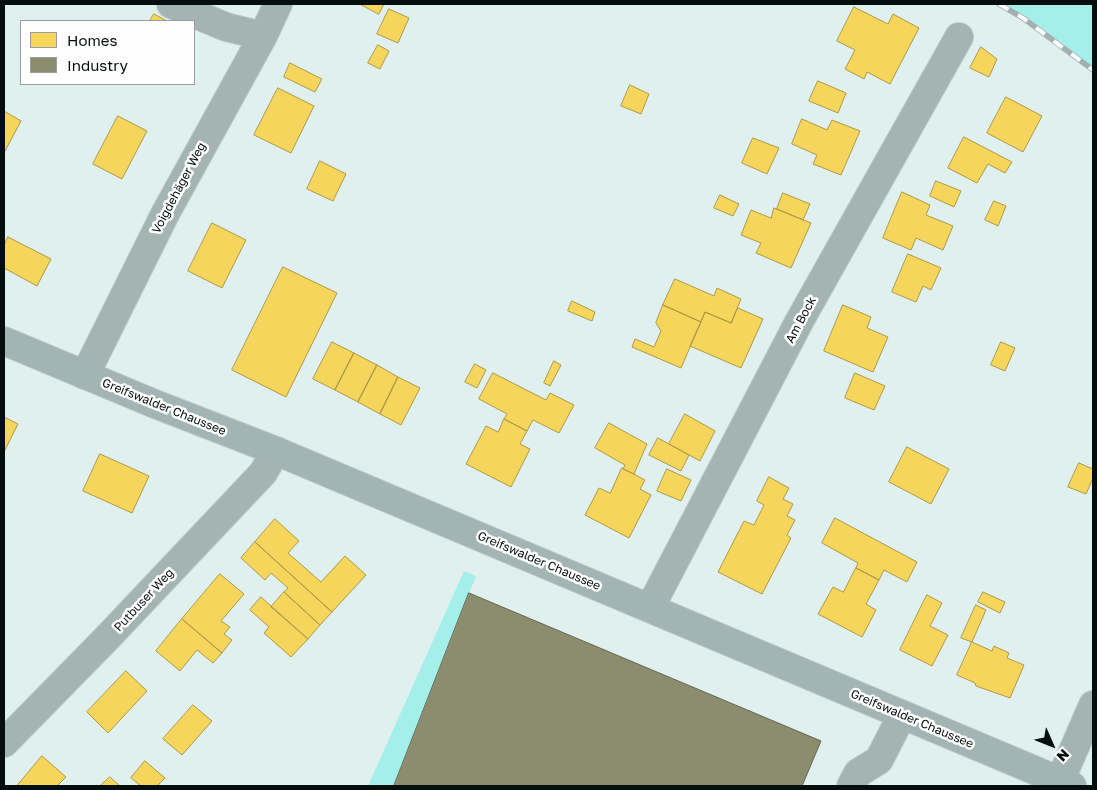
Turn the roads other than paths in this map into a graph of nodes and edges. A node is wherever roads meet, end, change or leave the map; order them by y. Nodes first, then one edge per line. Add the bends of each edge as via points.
1 (171, 4) edge
2 (278, 4) edge
3 (263, 36) junction
4 (958, 36) dead end
5 (4, 341) edge
6 (85, 376) junction
7 (276, 451) junction
8 (650, 608) junction
9 (1093, 705) edge
10 (902, 715) junction
11 (4, 743) edge
12 (1066, 784) edge
13 (852, 786) edge

1 - 3 street via 226,27
2 - 3 street, Voigdehäger Weg
3 - 6 street, Voigdehäger Weg via 164,214
4 - 8 street, Am Bock via 800,320
5 - 6 main road, Greifswalder Chaussee
6 - 7 main road, Greifswalder Chaussee
7 - 8 main road, Greifswalder Chaussee
7 - 11 street, Putbuser Weg via 263,473
8 - 10 main road, Greifswalder Chaussee
9 - 12 street
10 - 12 main road, Greifswalder Chaussee
10 - 13 street via 879,760 858,773

